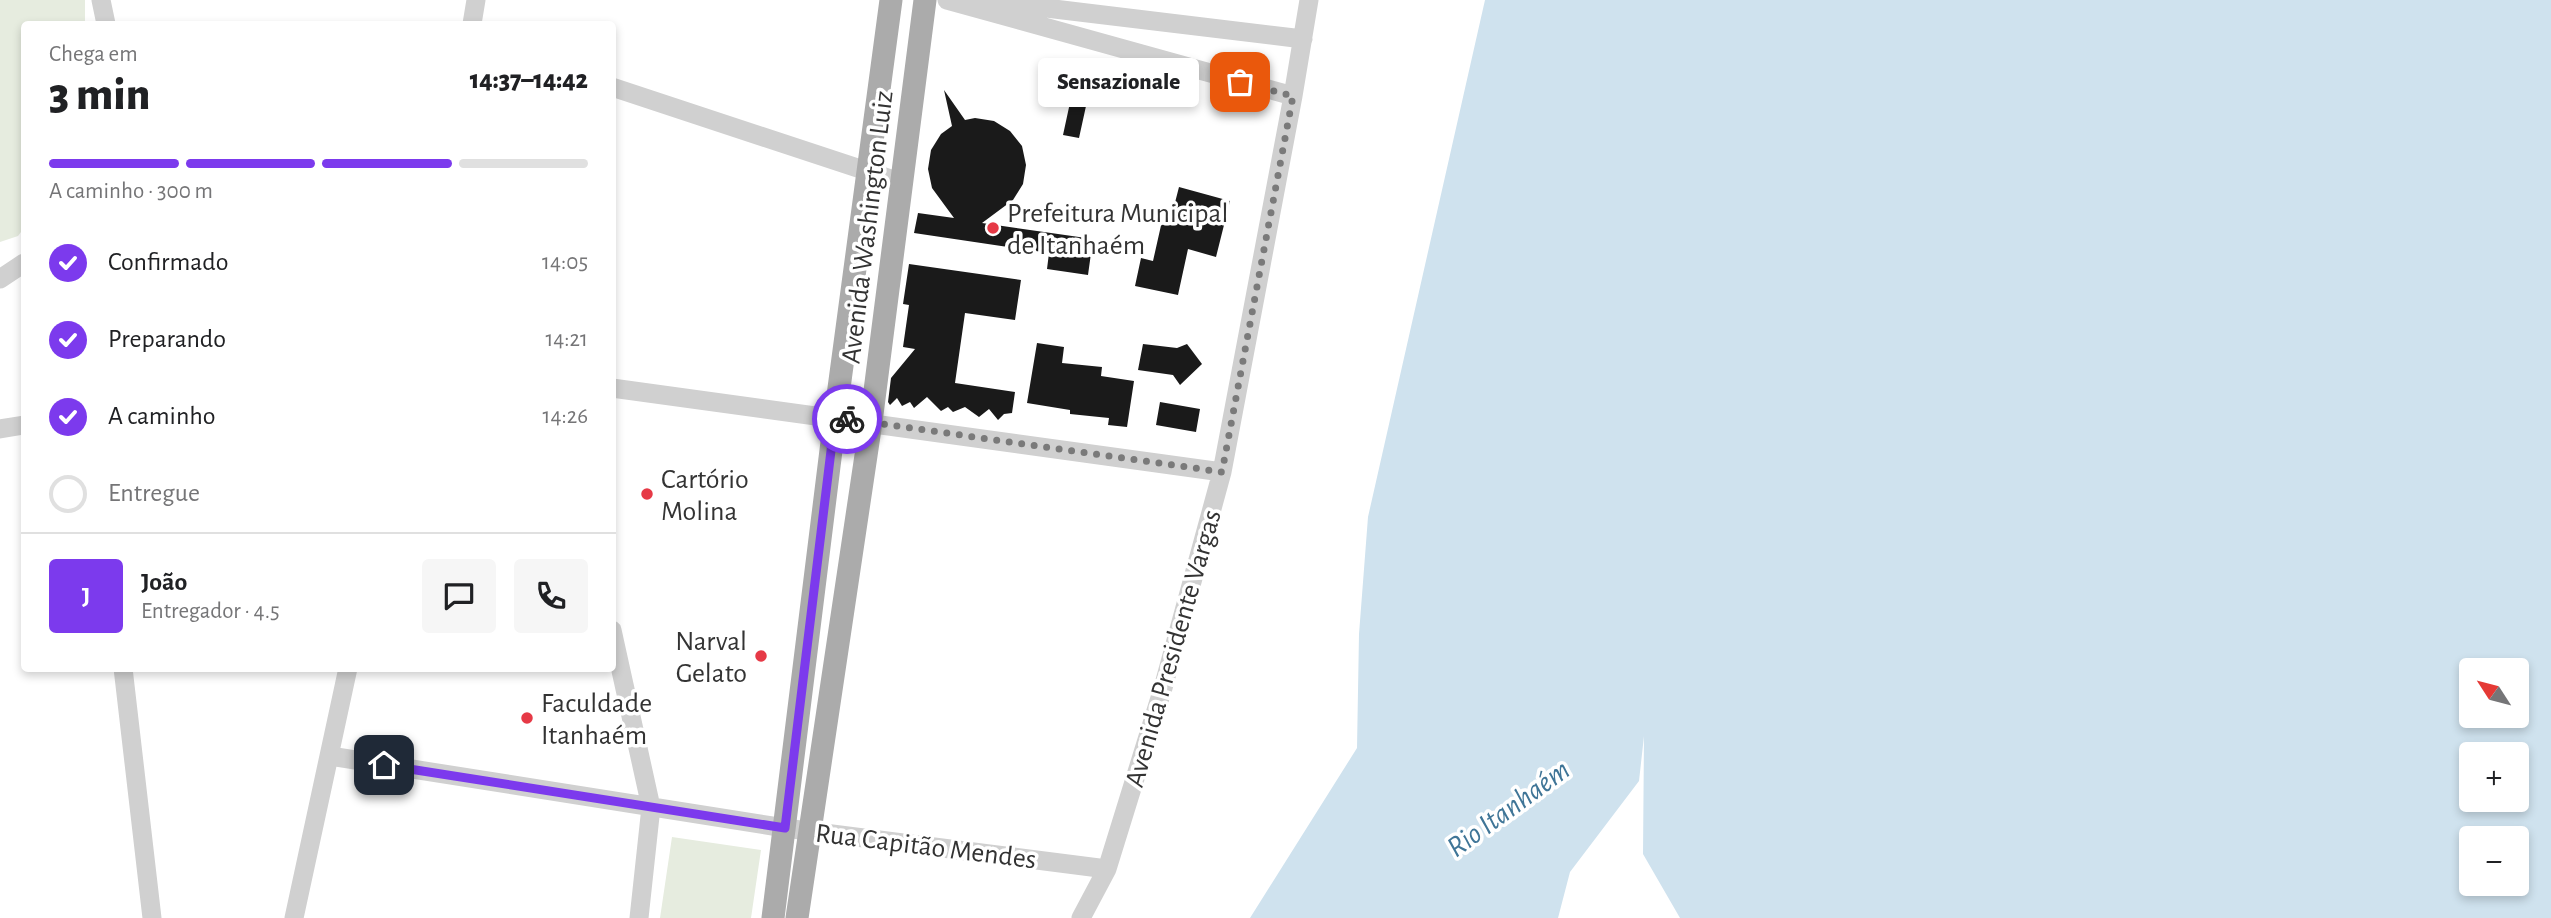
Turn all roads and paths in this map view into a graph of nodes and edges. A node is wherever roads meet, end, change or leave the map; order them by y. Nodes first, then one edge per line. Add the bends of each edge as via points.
1 (101, 0) edge
2 (476, 0) edge
3 (891, 0) edge
4 (925, 0) edge
5 (947, 0) edge
6 (976, 0) edge
7 (1309, 0) edge
8 (105, 21) edge
9 (472, 21) edge
10 (1303, 39) junction
11 (616, 88) edge
12 (1293, 96) junction
13 (868, 171) junction
14 (902, 183) junction
15 (21, 265) edge
16 (0, 279) edge
17 (616, 389) edge
18 (835, 418) junction
19 (871, 422) junction
20 (21, 426) edge
21 (0, 429) edge
22 (1222, 472) junction
23 (616, 648) edge
24 (123, 672) edge
25 (347, 672) edge
26 (330, 756) junction
27 (651, 807) junction
28 (785, 828) junction
29 (811, 830) junction
30 (1107, 869) junction
31 (152, 918) edge
32 (294, 918) edge
33 (639, 918) edge
34 (772, 918) edge
35 (797, 918) edge
36 (1081, 918) edge

1 - 8 street
2 - 9 street
3 - 13 main road, Avenida Washington Luiz
4 - 14 main road, Avenida Washington Luiz
5 - 12 street
6 - 10 street
7 - 10 street, Avenida Presidente Vargas
10 - 12 street, Avenida Presidente Vargas
11 - 13 street
12 - 22 street, Avenida Presidente Vargas
13 - 14 street
13 - 18 main road, Avenida Washington Luiz
14 - 19 main road, Avenida Washington Luiz
15 - 16 street
17 - 18 street
18 - 19 street
18 - 28 main road, Avenida Washington Luiz
19 - 22 street
19 - 29 main road, Avenida Washington Luiz
20 - 21 street
22 - 30 street, Avenida Presidente Vargas
23 - 27 street
24 - 31 street
25 - 26 street
26 - 27 street, Rua Capitão Mendes
26 - 32 street
27 - 28 street, Rua Capitão Mendes
27 - 33 street
28 - 29 street, Rua Capitão Mendes
28 - 34 main road, Avenida Washington Luiz
29 - 30 street, Rua Capitão Mendes
29 - 35 main road, Avenida Washington Luiz
30 - 36 street, Avenida Presidente Vargas

